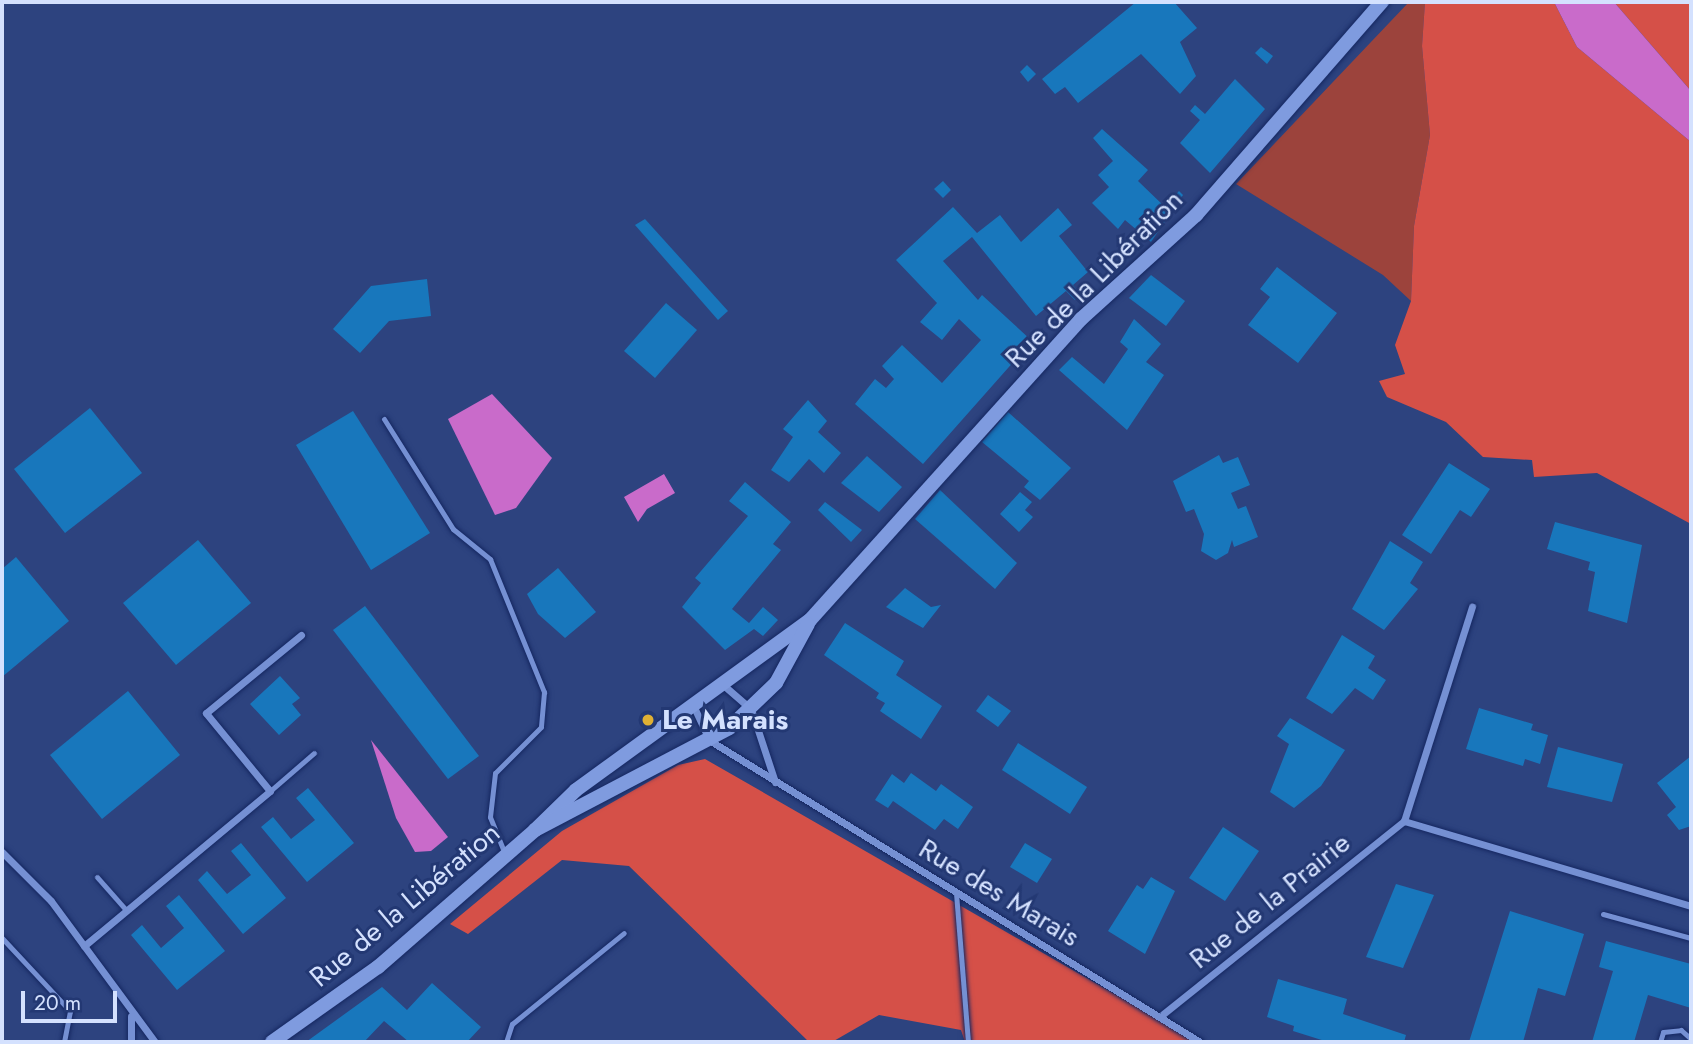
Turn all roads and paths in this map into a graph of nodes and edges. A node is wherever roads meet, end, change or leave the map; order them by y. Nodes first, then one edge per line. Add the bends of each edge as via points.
1 (1382, 2) edge
2 (384, 419) dead end
3 (1472, 606) dead end
4 (810, 620) junction
5 (301, 635) dead end
6 (721, 682) junction
7 (692, 703) junction
8 (751, 709) junction
9 (709, 740) junction
10 (314, 753) dead end
11 (775, 783) junction
12 (270, 791) junction
13 (1404, 821) junction
14 (535, 830) junction
15 (504, 851) junction
16 (2, 852) edge
17 (97, 877) dead end
18 (956, 893) junction
19 (1691, 906) edge
20 (127, 911) junction
21 (1603, 914) dead end
22 (624, 933) dead end
23 (2, 938) edge
24 (1691, 938) edge
25 (85, 946) junction
26 (1163, 1014) junction
27 (131, 1016) junction
28 (1691, 1039) edge
29 (64, 1042) edge
30 (131, 1042) edge
31 (155, 1042) edge
32 (272, 1042) edge
33 (506, 1042) edge
34 (968, 1042) edge
35 (1200, 1042) edge
36 (1660, 1042) edge

1 - 4 street, Rue de la Libération via 1196,215 1081,319
2 - 15 lane via 453,529 490,559 544,692 541,727 495,773 490,817
3 - 13 street
4 - 6 street, Rue de la Libération
4 - 8 street, Rue de la Libération via 776,683
5 - 12 street via 206,713
6 - 7 street, Rue de la Libération
6 - 8 street
7 - 9 street
7 - 14 street, Rue de la Libération via 576,790
8 - 9 street, Rue de la Libération
8 - 11 street
9 - 11 street, Rue des Marais
9 - 14 street, Rue de la Libération
10 - 12 lane
11 - 18 street, Rue des Marais
12 - 20 street
13 - 19 street
13 - 26 street, Rue de la Prairie
14 - 15 street, Rue de la Libération
15 - 32 street, Rue de la Libération via 378,967
16 - 25 street
17 - 20 lane
18 - 26 street, Rue des Marais
18 - 34 lane
20 - 25 street
21 - 24 lane
22 - 33 lane via 512,1024
23 - 29 lane via 70,1011
25 - 27 street
26 - 35 street, Rue des Marais
27 - 30 street
27 - 31 street
28 - 36 lane via 1681,1030 1663,1032

